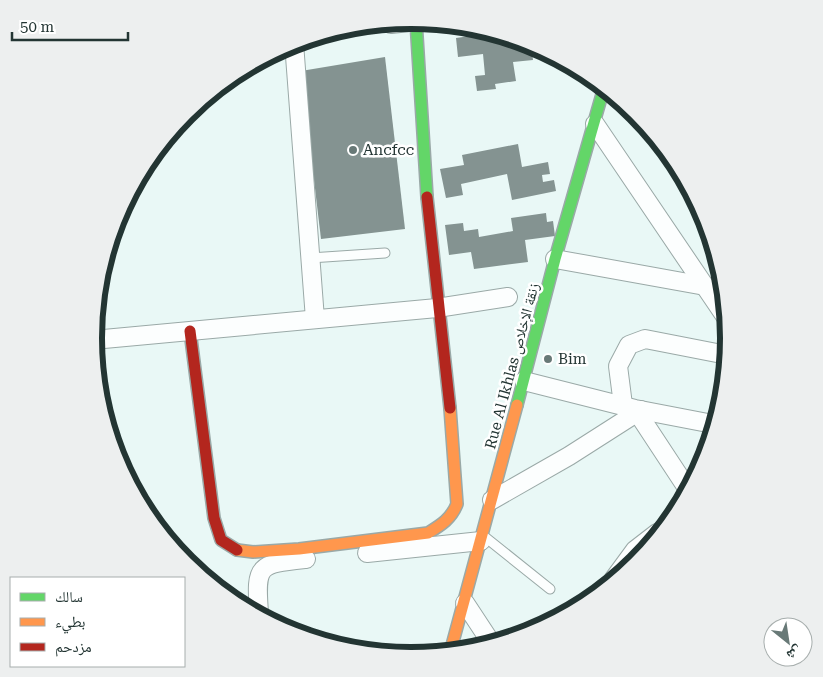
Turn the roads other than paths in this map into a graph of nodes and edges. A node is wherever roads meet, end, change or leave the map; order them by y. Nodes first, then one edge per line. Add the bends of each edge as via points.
1 (417, 29) edge
2 (295, 51) edge
3 (602, 95) edge
4 (595, 124) junction
5 (385, 253) dead end
6 (310, 258) junction
7 (555, 259) junction
8 (705, 286) junction
9 (508, 297) dead end
10 (720, 307) edge
11 (437, 308) junction
12 (315, 319) junction
13 (190, 331) junction
14 (102, 339) edge
15 (721, 354) edge
16 (524, 381) junction
17 (634, 409) junction
18 (710, 423) edge
19 (684, 484) edge
20 (492, 500) junction
21 (482, 538) junction
22 (644, 543) edge
23 (625, 564) edge
24 (550, 589) dead end
25 (466, 603) junction
26 (258, 607) edge
27 (489, 639) edge
28 (452, 646) edge

1 - 11 street via 423,155
2 - 6 street
3 - 4 street, Rue Al Ikhlas زنقة الإخلاص
4 - 7 street, Rue Al Ikhlas زنقة الإخلاص
4 - 8 street
5 - 6 lane
6 - 12 street
7 - 8 street
7 - 16 street, Rue Al Ikhlas زنقة الإخلاص
8 - 10 street
9 - 11 street
11 - 12 street
11 - 13 street via 454,440 457,504 453,514 428,533 299,549 237,552 228,548 217,534
12 - 13 street
13 - 14 street
15 - 17 street via 645,339 629,345 620,359 619,378
16 - 17 street
16 - 20 street, Rue Al Ikhlas زنقة الإخلاص
17 - 18 street
17 - 19 street
17 - 20 street via 569,456
20 - 21 street, Rue Al Ikhlas زنقة الإخلاص
21 - 24 lane
21 - 25 street, Rue Al Ikhlas زنقة الإخلاص
21 - 26 street via 268,565 257,578
22 - 23 street
25 - 27 street
25 - 28 street, Rue Al Ikhlas زنقة الإخلاص

